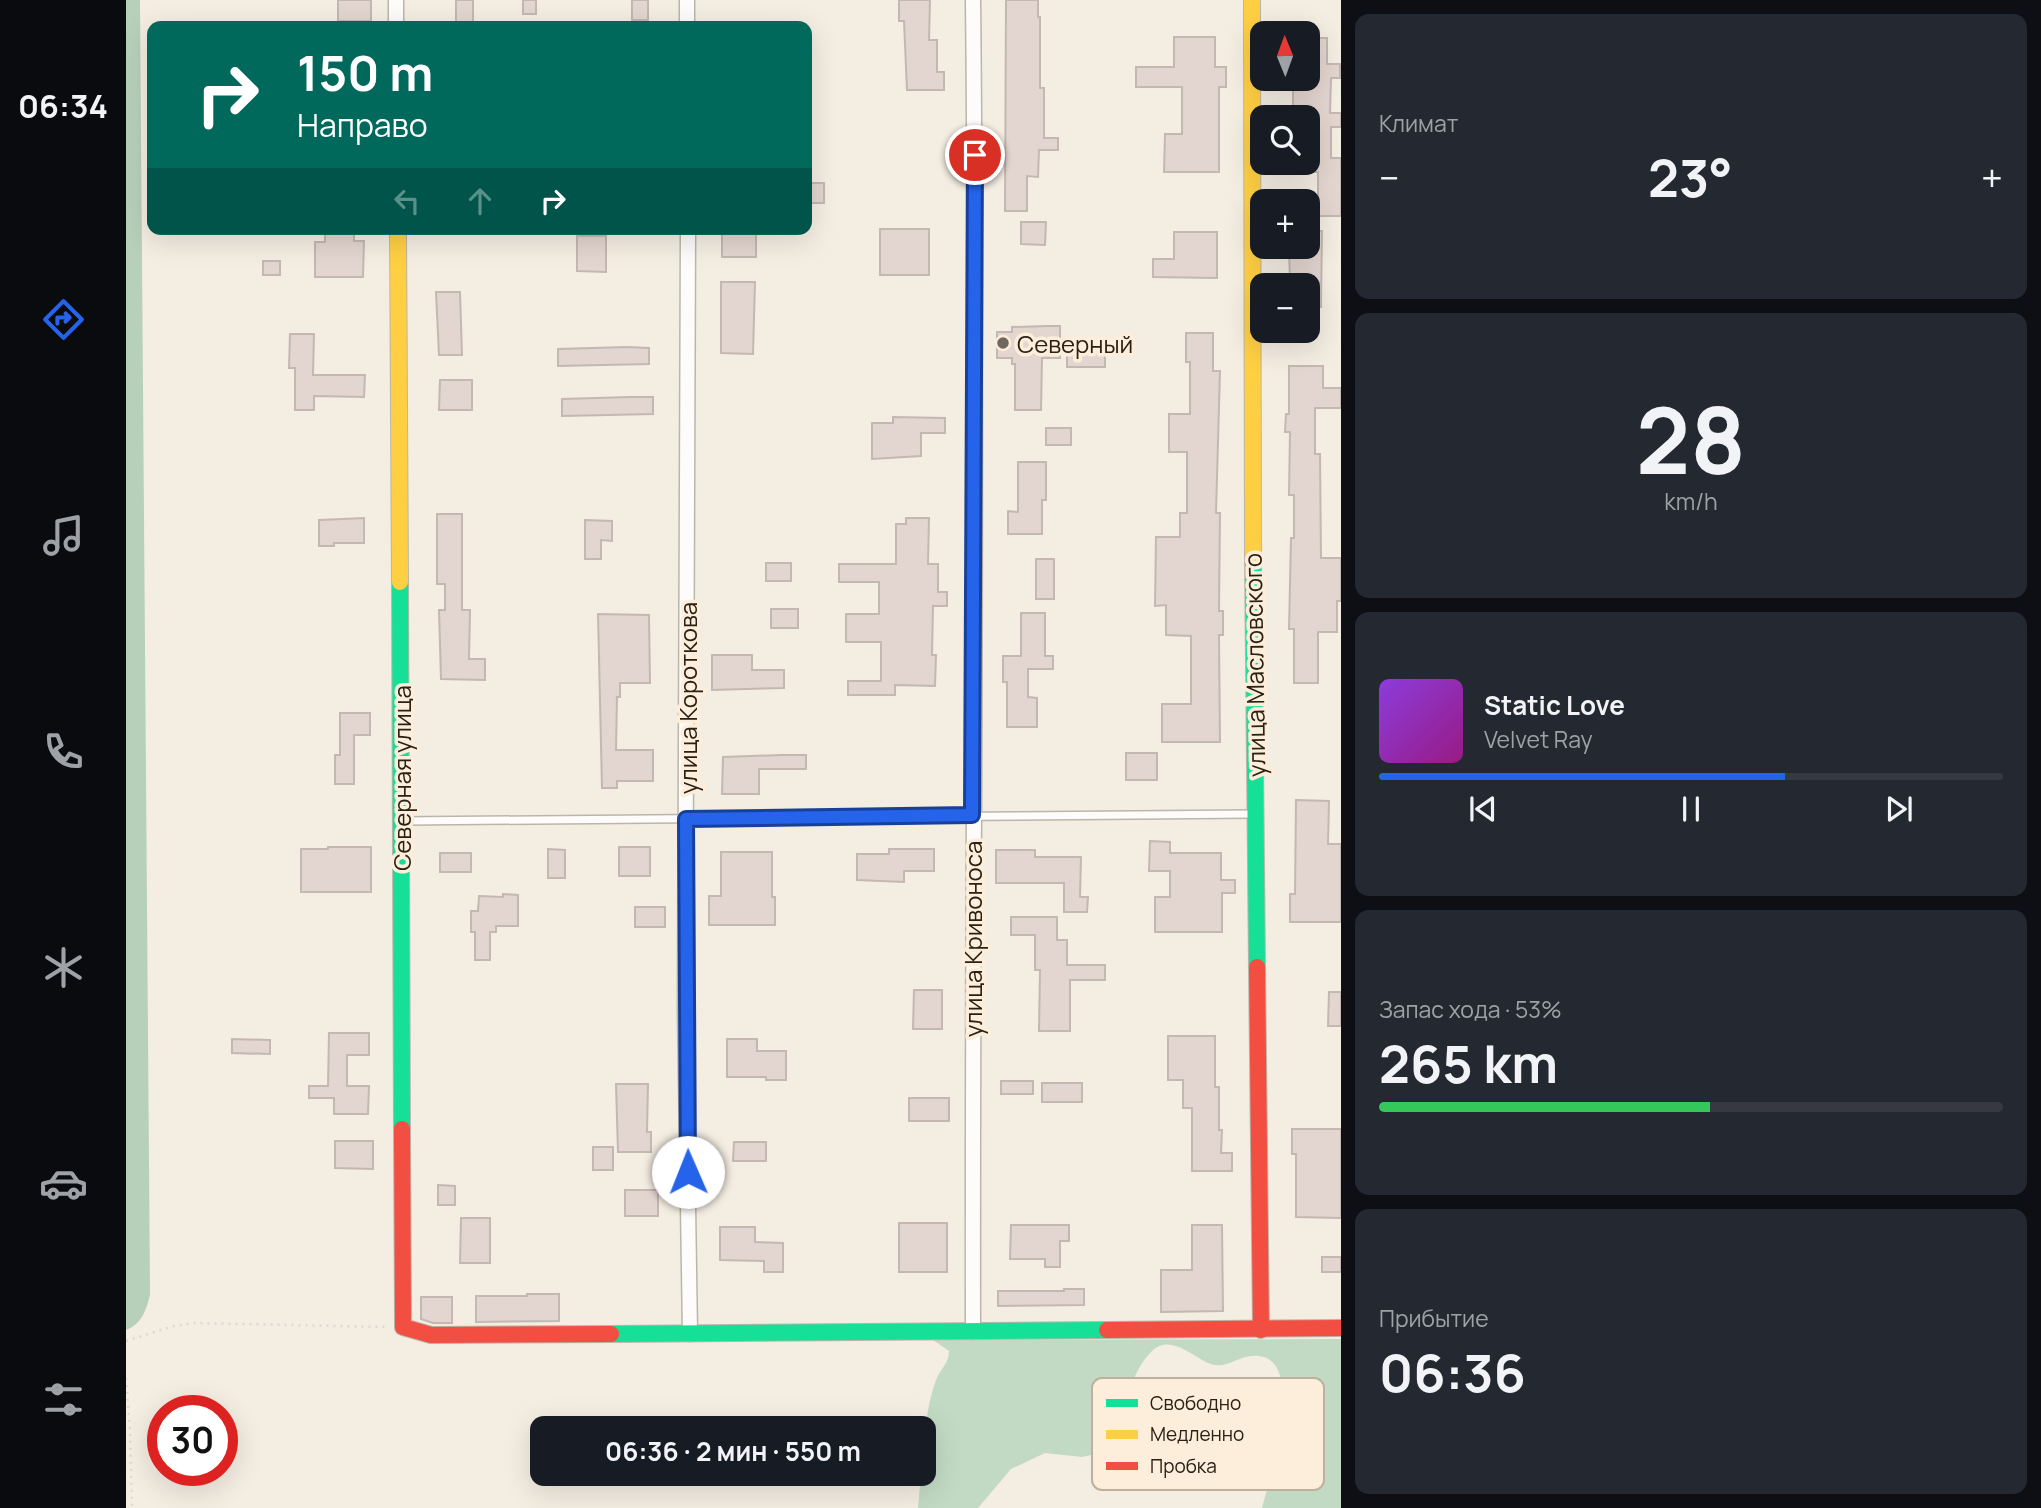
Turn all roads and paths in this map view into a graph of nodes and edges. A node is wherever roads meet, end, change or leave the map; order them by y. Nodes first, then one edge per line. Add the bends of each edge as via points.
1 (396, 0) edge
2 (687, 0) edge
3 (973, 0) edge
4 (1252, 0) edge
5 (397, 21) edge
6 (687, 21) edge
7 (398, 235) edge
8 (688, 235) edge
9 (1255, 814) junction
10 (972, 815) junction
11 (686, 819) junction
12 (401, 821) junction
13 (403, 1327) junction
14 (1341, 1328) edge
15 (1261, 1330) junction
16 (973, 1332) junction
17 (690, 1334) junction
18 (126, 1340) edge
19 (126, 1377) edge
20 (132, 1508) edge

1 - 5 street
2 - 6 street
3 - 10 street, улица Кривоноса
4 - 9 street, улица Масловского
7 - 12 street, Северная улица
8 - 11 street, улица Короткова
9 - 10 lane
9 - 15 street, улица Масловского
10 - 11 lane
10 - 16 street, улица Кривоноса
11 - 12 lane
11 - 17 street, улица Короткова
12 - 13 street, Северная улица
13 - 17 street via 431,1335
13 - 18 path via 195,1323
14 - 15 street
15 - 16 street
16 - 17 street
19 - 20 path

